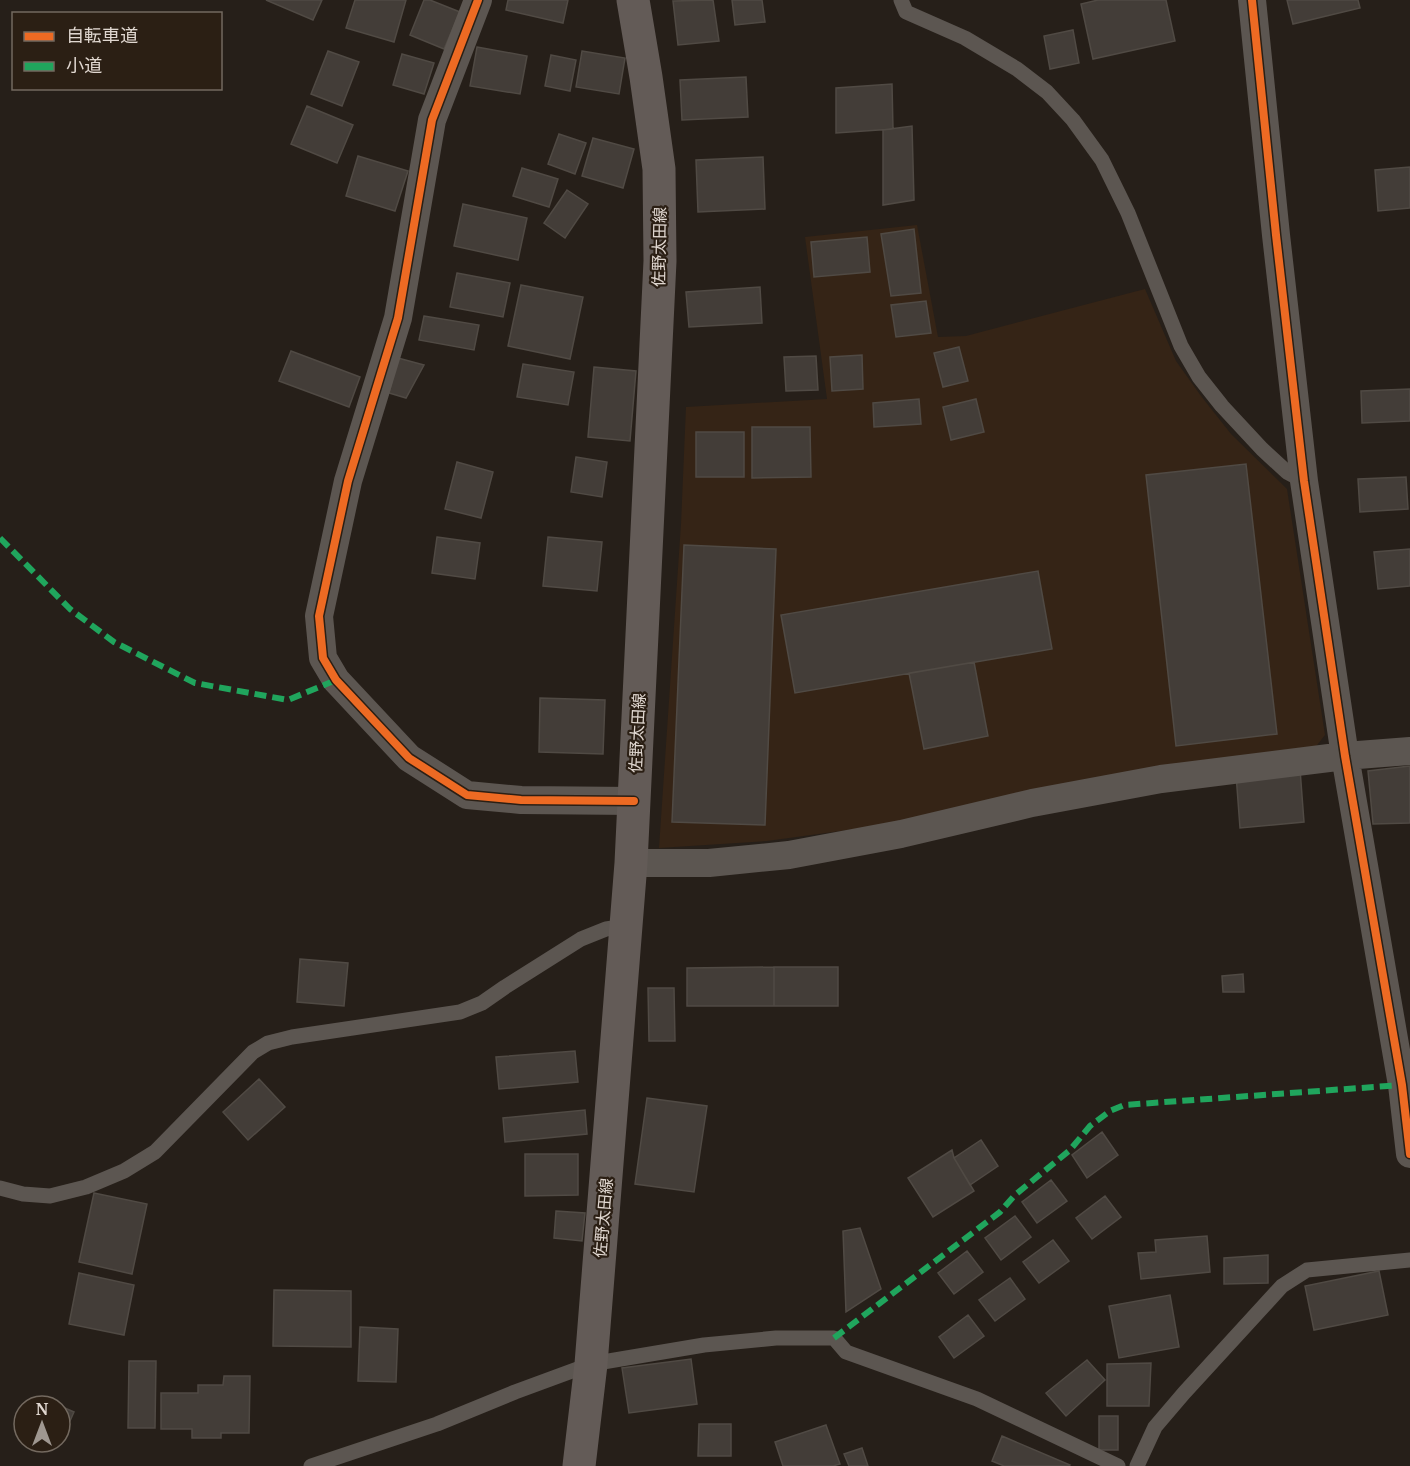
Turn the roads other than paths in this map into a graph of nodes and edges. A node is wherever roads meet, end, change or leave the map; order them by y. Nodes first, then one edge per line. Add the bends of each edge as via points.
1 (478, 0) edge
2 (633, 0) edge
3 (901, 0) edge
4 (1252, 0) edge
5 (1304, 481) junction
6 (1410, 751) edge
7 (1345, 756) junction
8 (634, 801) junction
9 (631, 863) junction
10 (626, 927) junction
11 (1410, 1154) edge
12 (0, 1188) edge
13 (1410, 1260) edge
14 (591, 1364) junction
15 (311, 1466) edge
16 (579, 1466) edge
17 (1118, 1466) edge
18 (1137, 1466) edge

1 - 8 street via 432,120 398,318 348,480 319,616 324,658 336,680 409,758 467,795 521,800
2 - 8 main road, 佐野太田線 via 659,169 660,261
3 - 5 lane via 906,12 965,38 1017,69 1047,92 1072,120 1102,160 1128,213 1181,346 1199,377 1262,448 1287,472
4 - 5 street
5 - 7 street
6 - 7 street
7 - 9 street via 1161,779 789,855 709,863
7 - 11 street via 1402,1085
8 - 9 main road, 佐野太田線
9 - 10 main road, 佐野太田線
10 - 12 lane via 606,929 581,939 482,1003 460,1012 268,1043 253,1052 155,1152 96,1183 50,1196
10 - 14 main road, 佐野太田線
13 - 18 lane via 1307,1270 1282,1286 1155,1427
14 - 15 lane via 437,1424
14 - 16 main road, 佐野太田線
14 - 17 lane via 705,1345 776,1338 834,1338 846,1352 977,1399

